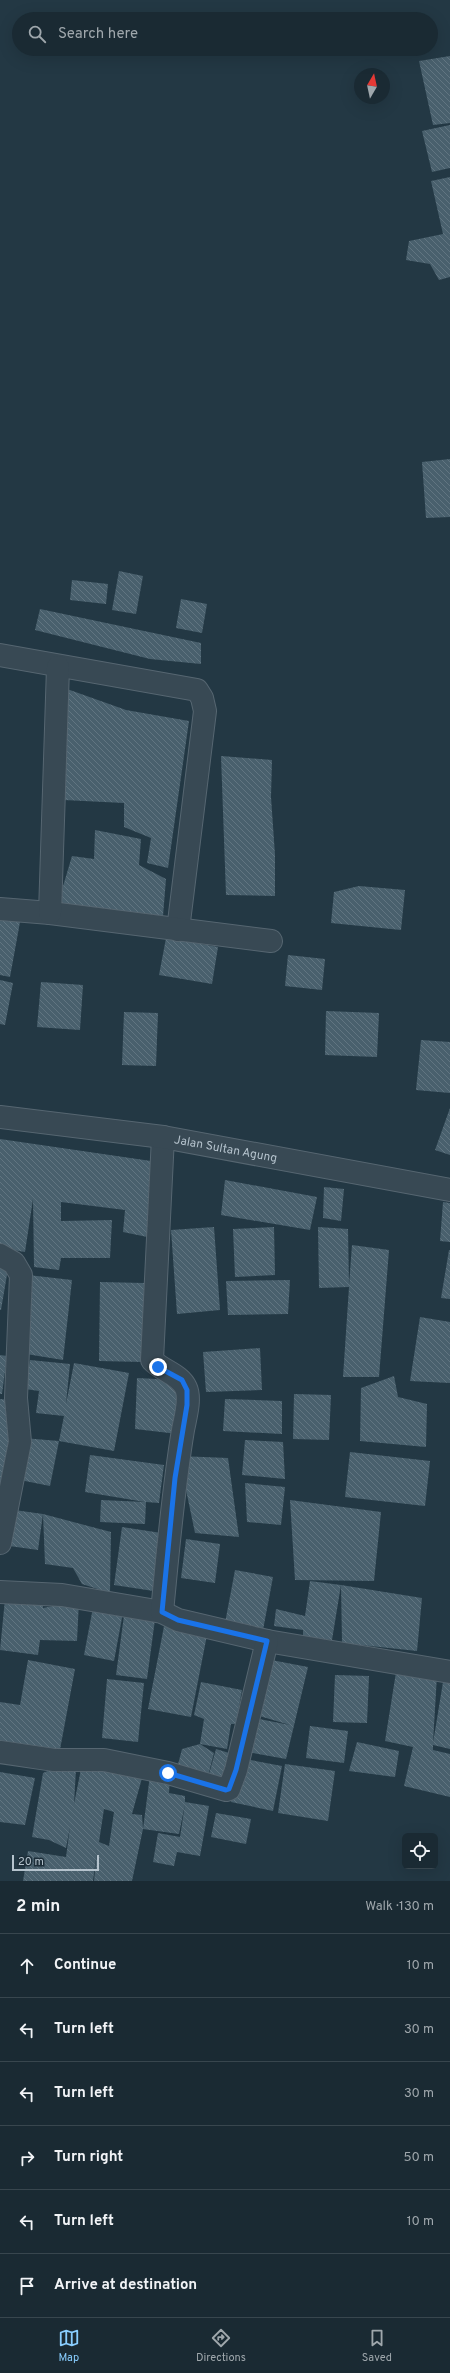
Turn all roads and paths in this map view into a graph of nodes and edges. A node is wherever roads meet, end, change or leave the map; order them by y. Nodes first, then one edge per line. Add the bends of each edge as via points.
1 (0, 655) edge
2 (58, 667) junction
3 (0, 909) edge
4 (50, 913) junction
5 (178, 930) junction
6 (271, 941) dead end
7 (0, 1117) edge
8 (163, 1137) junction
9 (450, 1190) edge
10 (0, 1255) edge
11 (0, 1543) edge
12 (0, 1592) edge
13 (162, 1612) junction
14 (267, 1641) junction
15 (450, 1672) edge
16 (0, 1752) edge

1 - 2 street
2 - 4 street
2 - 5 street via 197,690 202,698 205,711
3 - 4 street
4 - 5 street
5 - 6 street
7 - 8 street, Jalan Sultan Agung
8 - 9 street, Jalan Sultan Agung
8 - 13 street via 152,1360 158,1367 182,1380 187,1390 187,1405 175,1478
10 - 11 street via 14,1263 21,1275 16,1398 20,1442
12 - 13 street via 62,1595
13 - 14 street via 178,1620
14 - 15 street
14 - 16 street via 236,1770 229,1789 104,1760 54,1760

